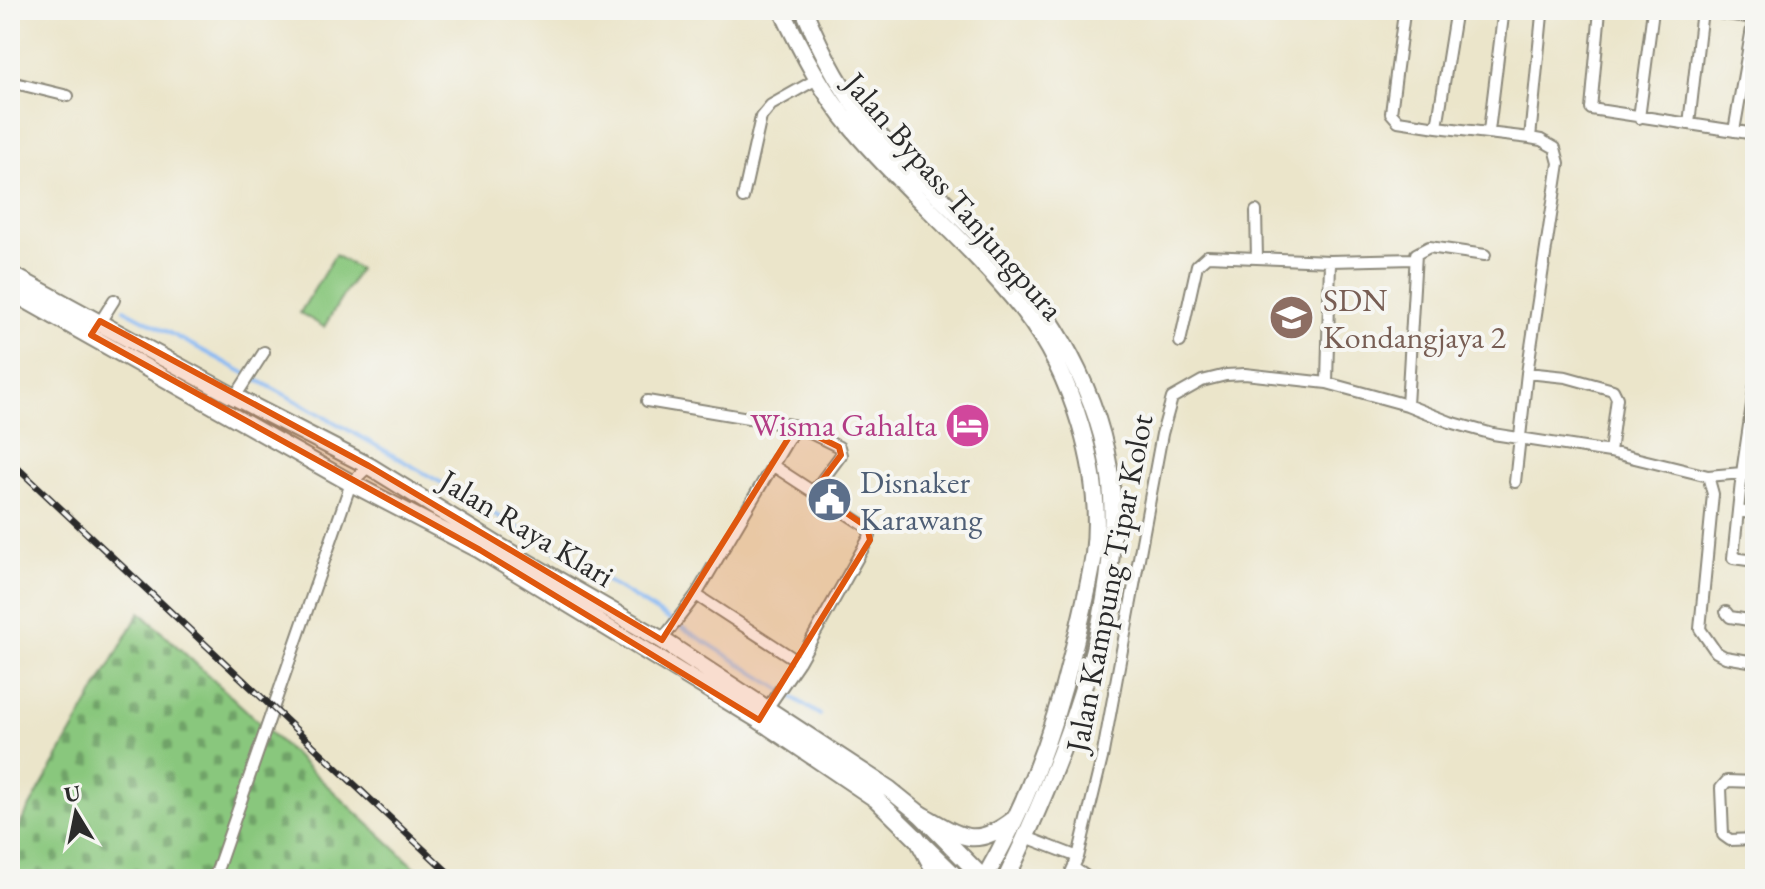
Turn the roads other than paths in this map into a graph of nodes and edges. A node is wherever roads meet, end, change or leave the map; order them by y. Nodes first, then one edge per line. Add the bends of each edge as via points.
1 (782, 10) edge
2 (804, 10) edge
3 (1600, 10) edge
4 (1653, 10) edge
5 (1700, 10) edge
6 (1755, 11) edge
7 (1404, 13) dead end
8 (1542, 15) dead end
9 (1503, 16) dead end
10 (1755, 18) edge
11 (1454, 21) dead end
12 (817, 79) junction
13 (15, 83) dead end
14 (68, 96) dead end
15 (1639, 118) junction
16 (1689, 124) junction
17 (1437, 127) junction
18 (1489, 131) junction
19 (1734, 131) junction
20 (1755, 134) edge
21 (1530, 138) junction
22 (743, 198) dead end
23 (1256, 211) dead end
24 (1485, 255) dead end
25 (1257, 258) junction
26 (1415, 259) junction
27 (1330, 261) junction
28 (10, 274) edge
29 (10, 291) edge
30 (103, 316) junction
31 (1180, 342) dead end
32 (264, 352) dead end
33 (1527, 373) junction
34 (1327, 383) junction
35 (1755, 384) edge
36 (235, 397) junction
37 (647, 401) dead end
38 (1407, 405) junction
39 (1753, 407) edge
40 (796, 426) junction
41 (1520, 438) junction
42 (1610, 452) junction
43 (1750, 459) edge
44 (772, 465) junction
45 (369, 466) junction
46 (1742, 473) junction
47 (1708, 476) junction
48 (1515, 482) dead end
49 (351, 483) junction
50 (814, 491) junction
51 (1739, 511) junction
52 (1755, 514) edge
53 (1755, 561) edge
54 (696, 595) junction
55 (1726, 612) dead end
56 (1755, 621) edge
57 (670, 630) junction
58 (799, 662) junction
59 (1755, 662) edge
60 (763, 714) junction
61 (1755, 782) edge
62 (920, 814) junction
63 (1018, 817) junction
64 (1026, 837) junction
65 (917, 838) junction
66 (1755, 839) edge
67 (1078, 857) junction
68 (1074, 868) junction
69 (214, 879) edge
70 (939, 879) edge
71 (958, 879) edge
72 (984, 879) edge
73 (1006, 879) edge
74 (1019, 879) edge
75 (1068, 879) edge
76 (1090, 879) edge

1 - 12 main road, Jalan Bypass Tanjungpura
2 - 64 main road, Jalan Bypass Tanjungpura via 834,75 870,125 1006,264 1042,309 1067,350 1096,418 1112,496 1108,572 1079,702
3 - 15 street via 1591,109
4 - 15 street
5 - 10 street
5 - 16 street
6 - 10 street
7 - 17 street via 1391,113 1398,121
8 - 21 street
9 - 18 street
10 - 19 street
11 - 17 street
12 - 22 street via 771,105 761,117
12 - 63 main road, Jalan Bypass Tanjungpura via 853,129 1024,311 1062,375 1080,421 1092,492 1094,552 1053,728
13 - 14 street
15 - 16 street
16 - 19 street
17 - 18 street
18 - 21 street
19 - 20 street
21 - 33 street via 1555,148 1559,163
23 - 25 street
24 - 26 street via 1429,247
25 - 27 street
25 - 31 street via 1215,254 1200,260
26 - 27 street
26 - 38 street
27 - 34 street
28 - 30 main road, Jalan Raya Klari
29 - 30 main road, Jalan Raya Klari
30 - 36 main road, Jalan Raya Klari
30 - 49 main road, Jalan Raya Klari
32 - 36 street
33 - 41 street
33 - 42 street via 1613,390 1617,398
34 - 38 street, Jalan Kampung Tipar Kolot
34 - 67 street, Jalan Kampung Tipar Kolot via 1226,375 1172,398
35 - 39 street
36 - 45 main road, Jalan Raya Klari
37 - 40 street
38 - 41 street, Jalan Kampung Tipar Kolot via 1450,422
39 - 43 street
40 - 44 street
40 - 50 street via 839,447 841,455
41 - 42 street, Jalan Kampung Tipar Kolot
41 - 48 street
42 - 47 street, Jalan Kampung Tipar Kolot
43 - 46 street
44 - 50 street
44 - 54 street
45 - 49 street
45 - 57 main road, Jalan Raya Klari via 497,545
46 - 47 street, Jalan Kampung Tipar Kolot
46 - 51 street
47 - 59 street via 1713,494 1700,629 1716,652
49 - 60 main road, Jalan Raya Klari via 480,550
49 - 69 street
50 - 58 street via 867,527 870,540
51 - 52 street
51 - 53 street via 1733,558
54 - 57 street
54 - 58 street
55 - 56 street
57 - 60 main road, Jalan Raya Klari
58 - 60 street
60 - 62 main road, Jalan Raya Klari via 817,740
60 - 65 main road, Jalan Raya Klari via 876,799
61 - 66 street via 1727,781 1721,788 1723,835 1730,840
62 - 63 main road via 977,839
62 - 72 main road, Jalan Raya Klari
63 - 72 main road, Jalan Bypass Tanjungpura
64 - 67 street
64 - 73 main road, Jalan Bypass Tanjungpura
64 - 74 main road
65 - 70 main road
65 - 71 main road, Jalan Raya Klari
67 - 68 street, Jalan Kampung Tipar Kolot
68 - 75 street, Jalan Kampung Tipar Kolot
68 - 76 street

